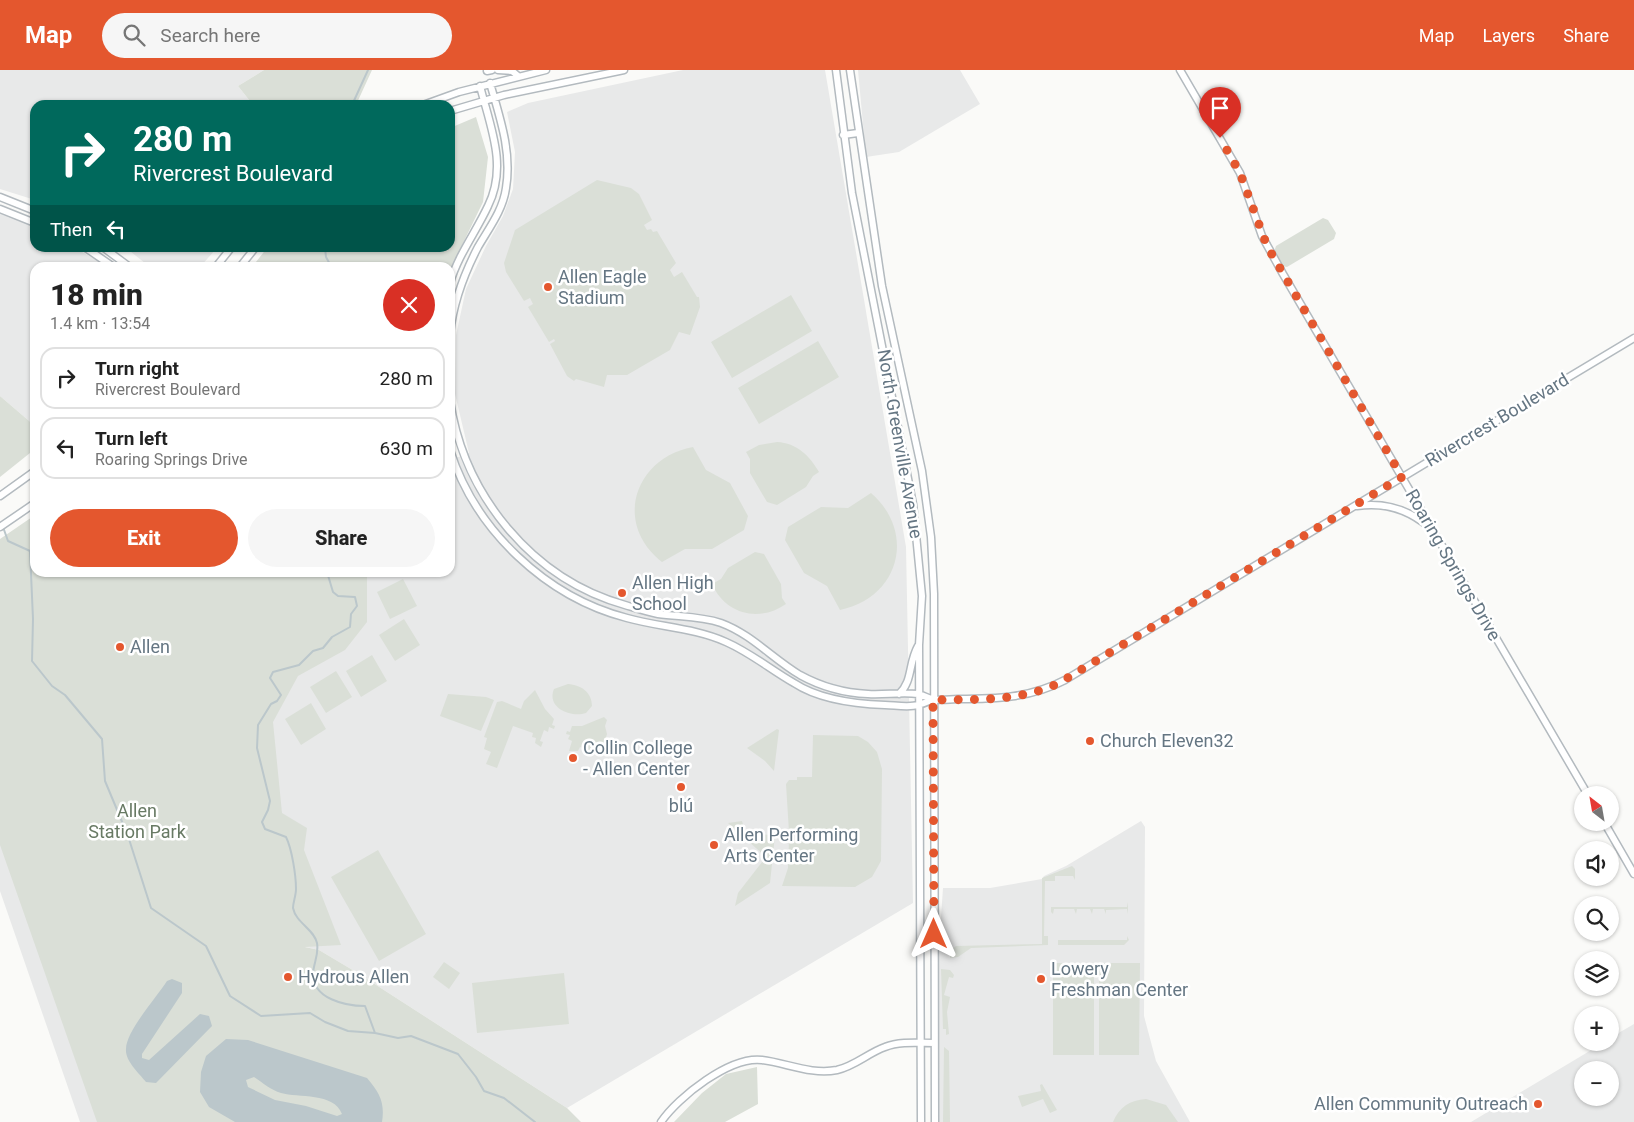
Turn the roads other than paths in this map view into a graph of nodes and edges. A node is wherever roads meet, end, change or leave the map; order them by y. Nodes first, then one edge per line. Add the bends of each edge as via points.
1 (492, 70) edge
2 (498, 70) edge
3 (546, 70) edge
4 (624, 70) edge
5 (836, 70) edge
6 (850, 70) edge
7 (1180, 70) edge
8 (487, 71) edge
9 (518, 76) junction
10 (490, 84) junction
11 (480, 86) junction
12 (494, 98) junction
13 (438, 100) edge
14 (484, 101) junction
15 (455, 110) edge
16 (858, 133) junction
17 (843, 135) junction
18 (0, 198) edge
19 (21, 207) junction
20 (0, 209) edge
21 (30, 210) edge
22 (17, 216) junction
23 (482, 217) junction
24 (30, 221) edge
25 (492, 222) junction
26 (92, 252) edge
27 (109, 252) edge
28 (228, 252) edge
29 (252, 252) edge
30 (106, 262) edge
31 (123, 262) edge
32 (220, 262) edge
33 (244, 262) edge
34 (455, 271) edge
35 (455, 309) edge
36 (1634, 338) edge
37 (455, 421) edge
38 (455, 462) edge
39 (30, 475) edge
40 (1402, 477) junction
41 (0, 496) edge
42 (30, 507) edge
43 (1351, 507) junction
44 (0, 527) edge
45 (1434, 532) junction
46 (919, 645) junction
47 (899, 694) junction
48 (919, 694) junction
49 (933, 700) junction
50 (919, 706) junction
51 (1583, 786) edge
52 (1609, 831) edge
53 (1634, 874) edge
54 (921, 880) junction
55 (934, 880) junction
56 (921, 1043) junction
57 (934, 1043) junction
58 (661, 1122) edge
59 (921, 1122) edge
60 (935, 1122) edge

1 - 8 street
2 - 9 street via 512,71
3 - 9 street
4 - 12 street
5 - 17 street, North Greenville Avenue
6 - 16 street, North Greenville Avenue
7 - 40 street, Roaring Springs Drive via 1240,173 1267,246
9 - 10 street
10 - 11 street
10 - 12 street
11 - 13 street
11 - 14 street
12 - 14 street
12 - 25 street via 508,163 504,196
14 - 15 street
14 - 23 street via 498,164 495,188
16 - 17 street
16 - 49 street, North Greenville Avenue via 882,286 921,467 931,535
17 - 46 street, North Greenville Avenue via 908,470 921,586
18 - 19 street
19 - 21 street
19 - 22 street
20 - 22 street
22 - 24 street
23 - 25 street
23 - 34 street
25 - 35 street via 465,275
26 - 30 street
27 - 31 street
28 - 32 street
29 - 33 street
36 - 40 street, Rivercrest Boulevard
37 - 47 street, Rivercrest Boulevard via 462,449 482,494 518,540 557,573 598,596 624,605 657,614 689,616 722,624 747,637 800,674 827,686 868,694
38 - 50 street, Rivercrest Boulevard via 469,494 495,531 526,564 594,607 625,618 712,636 738,647 795,684 821,695 850,703
39 - 41 street
40 - 43 street, Rivercrest Boulevard
40 - 45 street, Roaring Springs Drive
42 - 44 street
43 - 45 street via 1374,504 1396,508 1415,517
43 - 49 street, Rivercrest Boulevard via 1053,686 1009,697
45 - 51 street, Roaring Springs Drive
46 - 47 street via 911,659 907,684
46 - 48 street, North Greenville Avenue
47 - 48 street, Rivercrest Boulevard
48 - 49 street, Rivercrest Boulevard
48 - 50 street, North Greenville Avenue
49 - 50 street, Rivercrest Boulevard
49 - 55 street, North Greenville Avenue
50 - 54 street, North Greenville Avenue
52 - 53 street
54 - 55 street
54 - 56 street, North Greenville Avenue
55 - 57 street, North Greenville Avenue
56 - 57 street
56 - 58 street via 891,1044 837,1070 816,1072 759,1060 737,1064 715,1074
56 - 59 street, North Greenville Avenue
57 - 60 street, North Greenville Avenue

